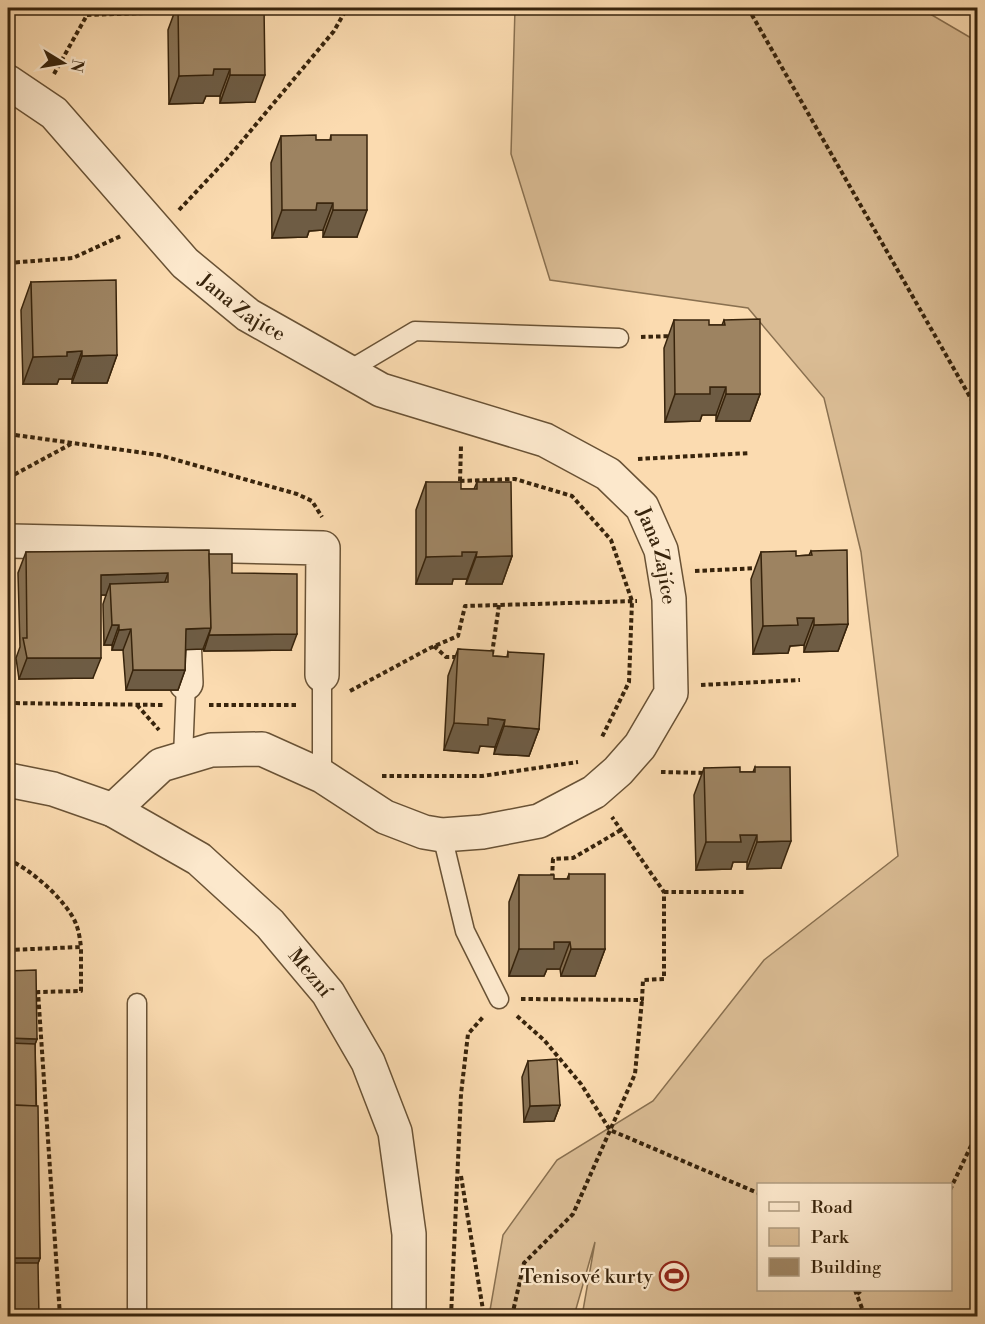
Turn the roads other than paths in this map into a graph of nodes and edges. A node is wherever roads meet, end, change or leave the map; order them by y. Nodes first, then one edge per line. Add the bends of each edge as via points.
1 (8, 82) edge
2 (619, 338) road end
3 (346, 372) junction
4 (11, 541) edge
5 (184, 639) edge
6 (186, 682) joint
7 (322, 690) joint
8 (183, 758) junction
9 (322, 776) junction
10 (8, 780) edge
11 (113, 810) junction
12 (442, 834) junction
13 (499, 999) road end
14 (137, 1003) dead end
15 (137, 1317) edge
16 (409, 1317) edge

1 - 3 street, Jana Zajíce via 54,113 185,263 248,315
2 - 3 lane via 416,331
3 - 12 street, Jana Zajíce via 381,390 545,440 608,474 642,507 661,550 667,586 671,693 640,746 606,781 539,821 482,832
4 - 7 street via 323,548
5 - 6 street
6 - 8 lane
7 - 9 lane
8 - 9 street, Jana Zajíce via 210,750 262,749
8 - 11 street, Jana Zajíce via 161,765
9 - 12 street, Jana Zajíce via 385,817 424,832
10 - 11 street, Mezní via 53,789
11 - 16 street, Mezní via 199,859 270,924 328,993 368,1062 395,1132 409,1234
12 - 13 lane via 465,931
14 - 15 lane

